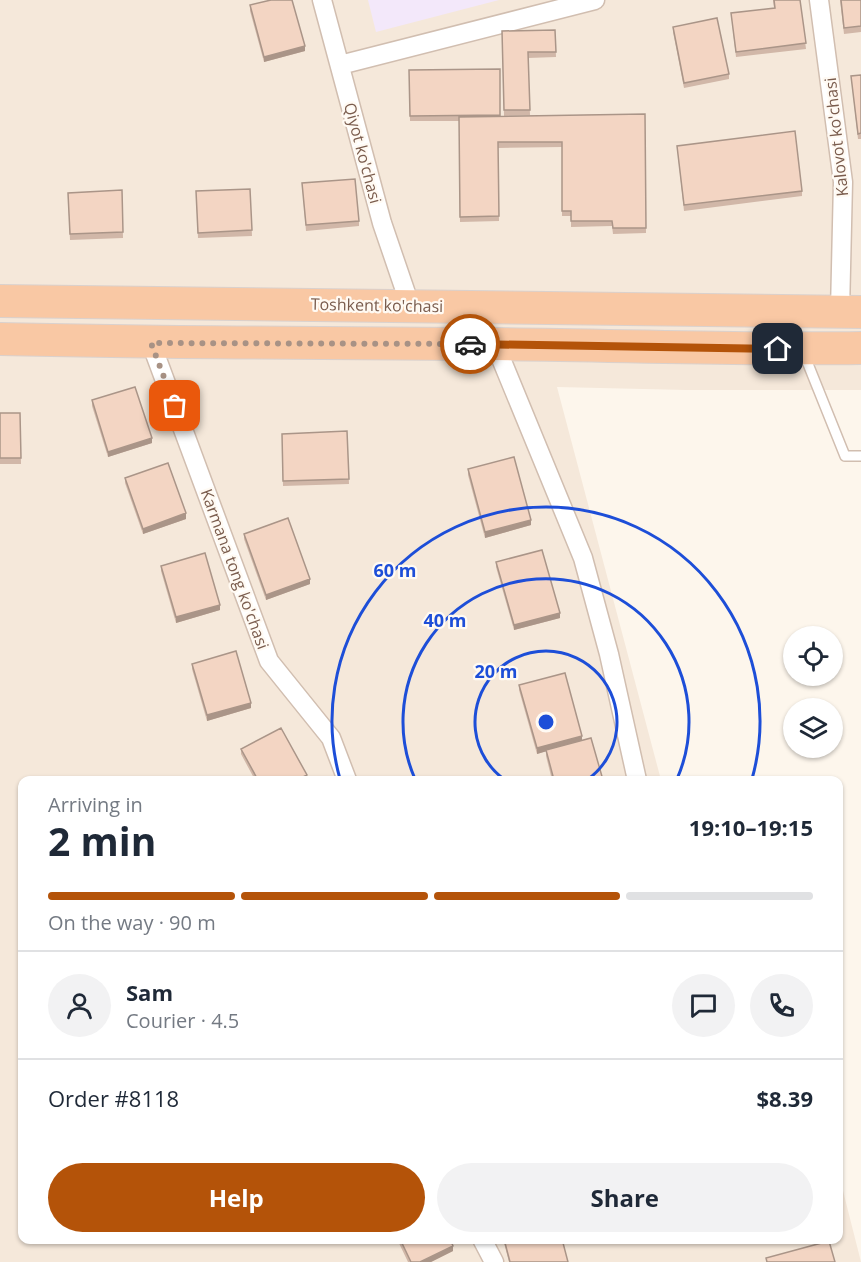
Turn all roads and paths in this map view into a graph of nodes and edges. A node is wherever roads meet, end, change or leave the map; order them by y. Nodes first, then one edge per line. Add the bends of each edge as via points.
1 (322, 0) edge
2 (595, 0) edge
3 (819, 0) edge
4 (339, 65) junction
5 (0, 301) edge
6 (410, 305) junction
7 (851, 312) edge
8 (0, 339) edge
9 (151, 343) junction
10 (495, 344) junction
11 (861, 348) edge
12 (802, 349) junction
13 (861, 456) edge
14 (345, 776) edge
15 (636, 776) edge
16 (485, 1244) edge
17 (494, 1262) edge

1 - 4 street, Qiyot ko'chasi
2 - 4 street
3 - 7 street, Kalovot ko'chasi via 843,182
4 - 6 street, Qiyot ko'chasi via 382,223
5 - 6 highway, Toshkent ko'chasi
6 - 7 highway, Toshkent ko'chasi
8 - 9 highway
9 - 10 highway
9 - 14 street, Karmana tong ko'chasi via 269,661 331,738
10 - 12 highway
10 - 15 street via 583,558
11 - 12 highway
12 - 13 lane via 845,456
16 - 17 street

